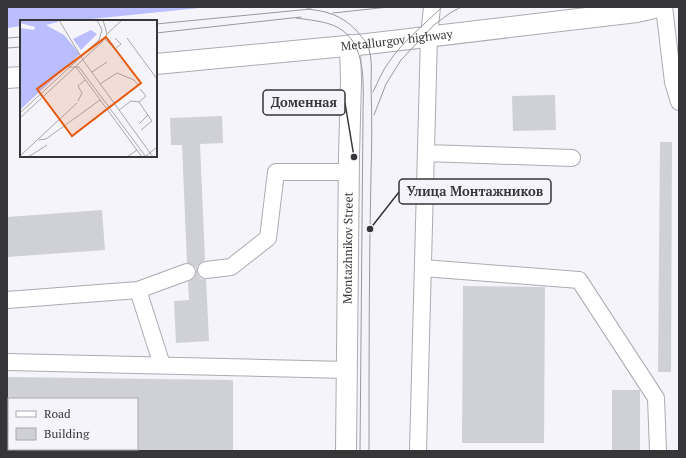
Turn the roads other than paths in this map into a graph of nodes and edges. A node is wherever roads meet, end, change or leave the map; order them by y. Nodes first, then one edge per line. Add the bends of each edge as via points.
1 (432, 7) edge
2 (658, 7) edge
3 (664, 7) edge
4 (429, 36) junction
5 (673, 38) edge
6 (350, 45) junction
7 (157, 64) edge
8 (20, 77) edge
9 (7, 78) edge
10 (676, 82) edge
11 (679, 102) edge
12 (426, 153) junction
13 (572, 158) dead end
14 (349, 172) junction
15 (423, 268) junction
16 (206, 270) dead end
17 (187, 272) dead end
18 (138, 290) junction
19 (7, 300) edge
20 (7, 362) edge
21 (162, 365) junction
22 (347, 370) junction
23 (346, 451) edge
24 (418, 451) edge
25 (658, 451) edge

1 - 4 lane
2 - 4 main road, Metallurgov highway via 637,12
3 - 5 lane
4 - 6 main road, Metallurgov highway
4 - 12 lane
5 - 10 lane
6 - 7 main road, Metallurgov highway
6 - 14 main road, Montazhnikov Street
8 - 9 main road
10 - 11 lane
12 - 13 lane
12 - 15 lane
14 - 16 lane via 276,172 268,238 231,267
14 - 22 main road, Montazhnikov Street
15 - 24 lane
15 - 25 lane via 579,280 656,398
17 - 18 lane
18 - 19 lane
18 - 21 lane
20 - 21 lane
21 - 22 lane
22 - 23 main road, Montazhnikov Street

